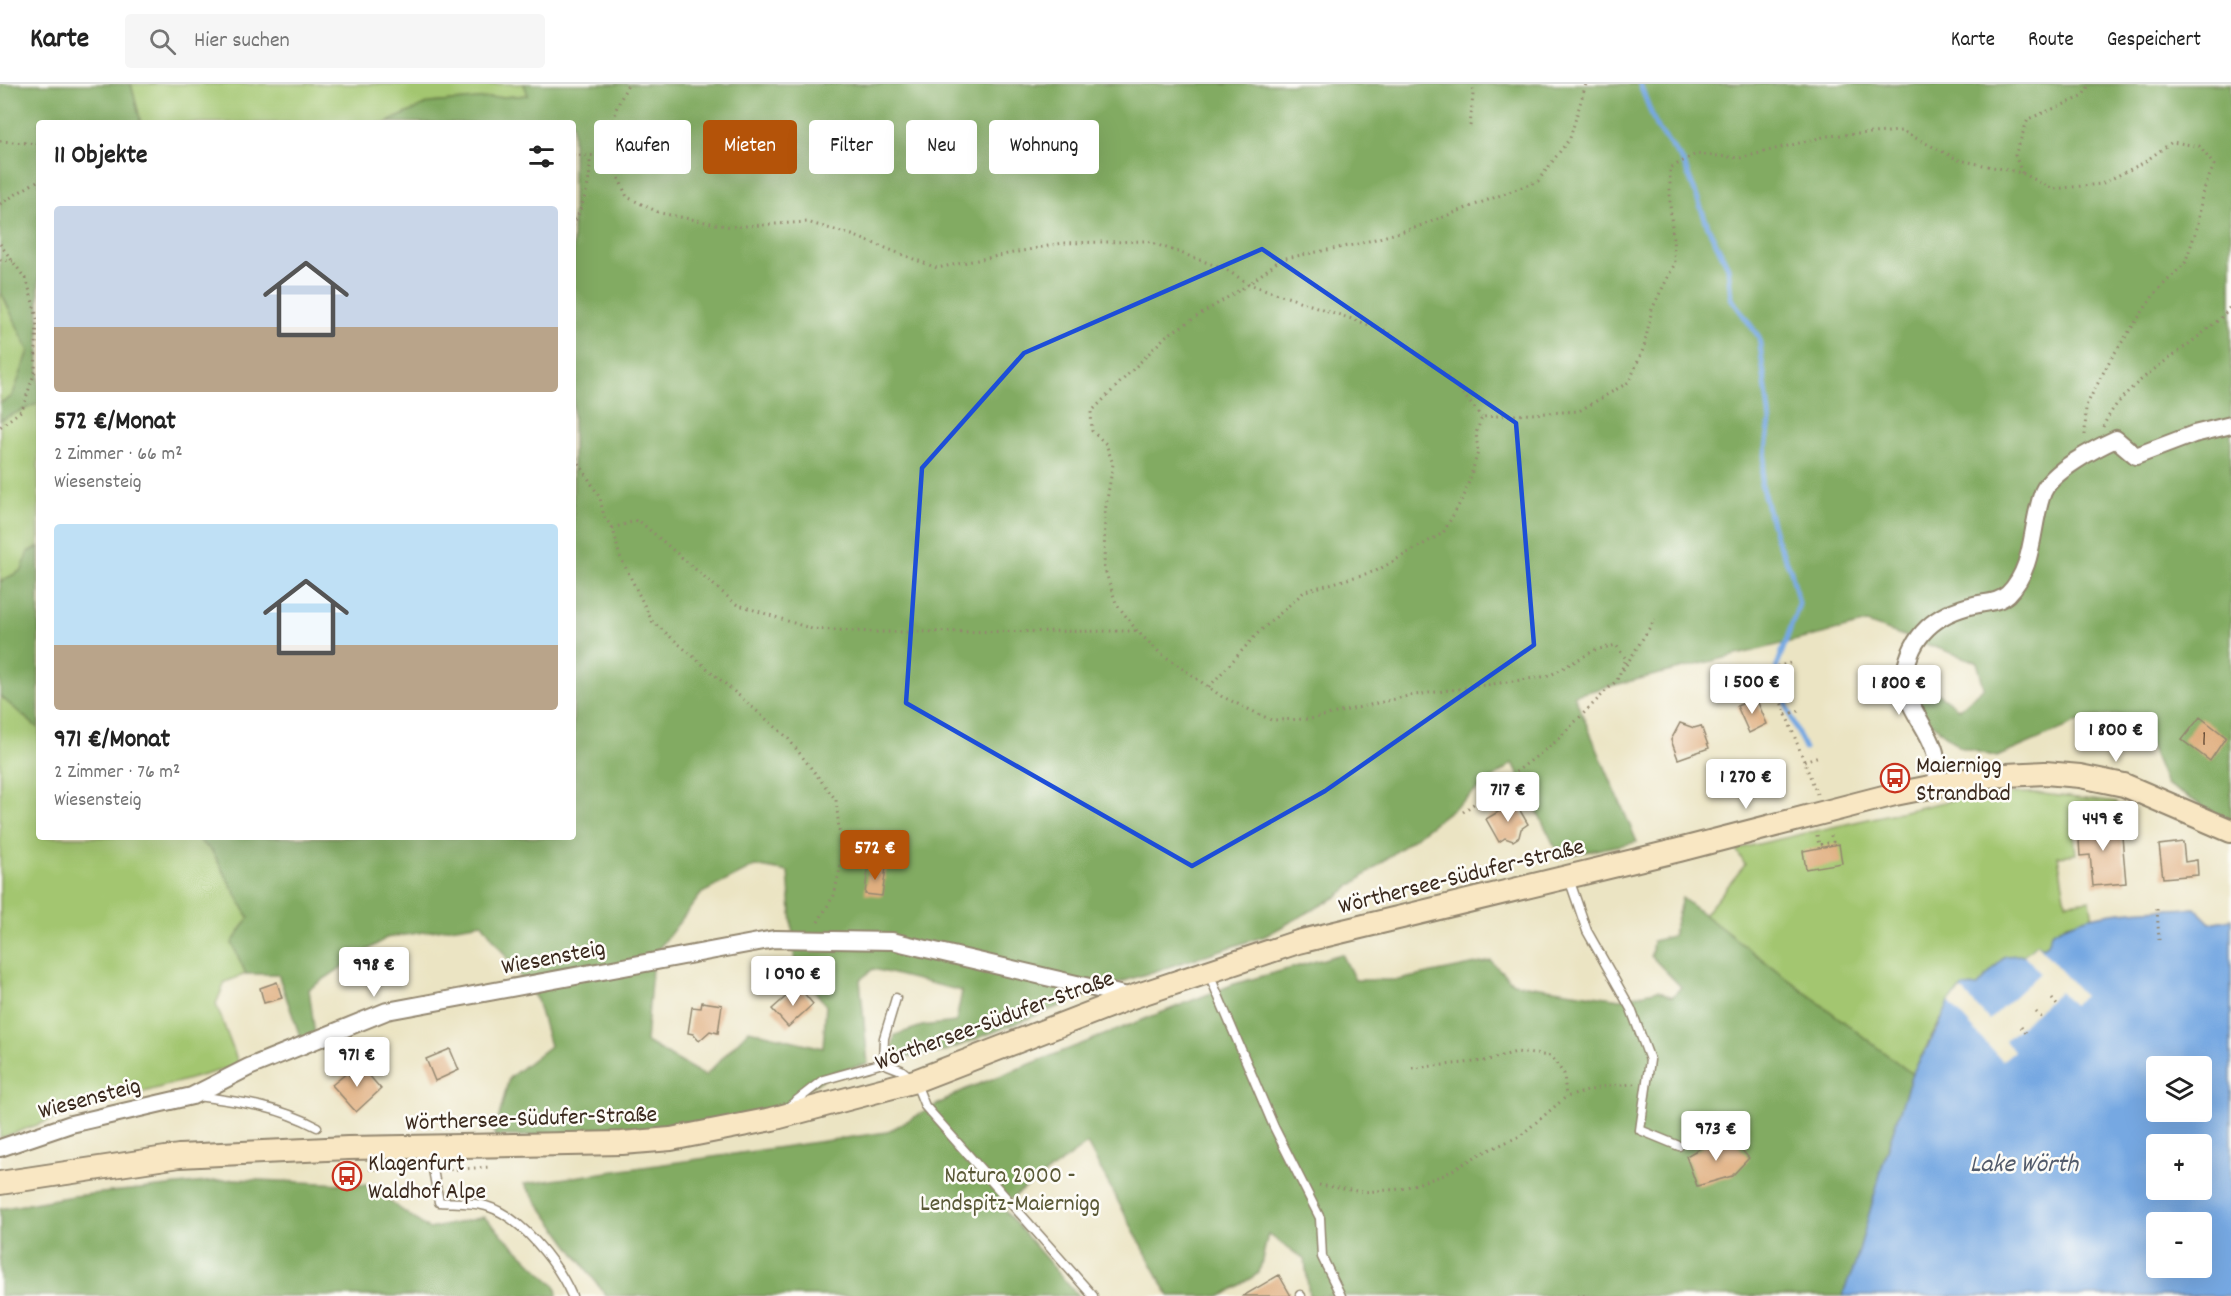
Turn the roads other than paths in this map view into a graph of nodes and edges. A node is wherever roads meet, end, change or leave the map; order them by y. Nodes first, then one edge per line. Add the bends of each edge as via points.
1 (2231, 425) edge
2 (1937, 785) junction
3 (2231, 831) edge
4 (1568, 876) junction
5 (1208, 971) junction
6 (1132, 997) junction
7 (896, 998) dead end
8 (883, 1063) junction
9 (915, 1081) junction
10 (192, 1096) junction
11 (772, 1119) junction
12 (317, 1127) dead end
13 (1679, 1146) dead end
14 (0, 1148) edge
15 (429, 1148) junction
16 (0, 1183) edge
17 (572, 1296) edge
18 (1093, 1296) edge
19 (1341, 1296) edge

1 - 2 street via 2136,456 2116,439 2088,452 2044,490 2022,575 2007,595 1995,602 1971,605 1920,633 1904,677 1920,722 1935,749
2 - 3 main road, Wörthersee-Südufer-Straße via 1986,776 2080,776 2124,785
2 - 4 main road, Wörthersee-Südufer-Straße
4 - 5 main road, Wörthersee-Südufer-Straße via 1298,942
4 - 13 lane via 1587,931 1635,1020 1650,1060 1640,1130
5 - 6 main road, Wörthersee-Südufer-Straße
5 - 19 lane via 1274,1127 1320,1218 1322,1257
6 - 9 main road, Wörthersee-Südufer-Straße
6 - 10 street, Wiesensteig via 892,941 774,939 387,1011 249,1067
7 - 8 lane via 884,1038
8 - 9 lane
8 - 11 lane via 823,1080
9 - 11 main road, Wörthersee-Südufer-Straße
9 - 18 lane via 925,1106
10 - 12 lane via 252,1103 280,1110
10 - 14 street, Wiesensteig via 71,1124
11 - 15 main road, Wörthersee-Südufer-Straße via 671,1139
15 - 16 main road, Wörthersee-Südufer-Straße via 179,1156
15 - 17 lane via 439,1202 486,1205 507,1215 545,1251

